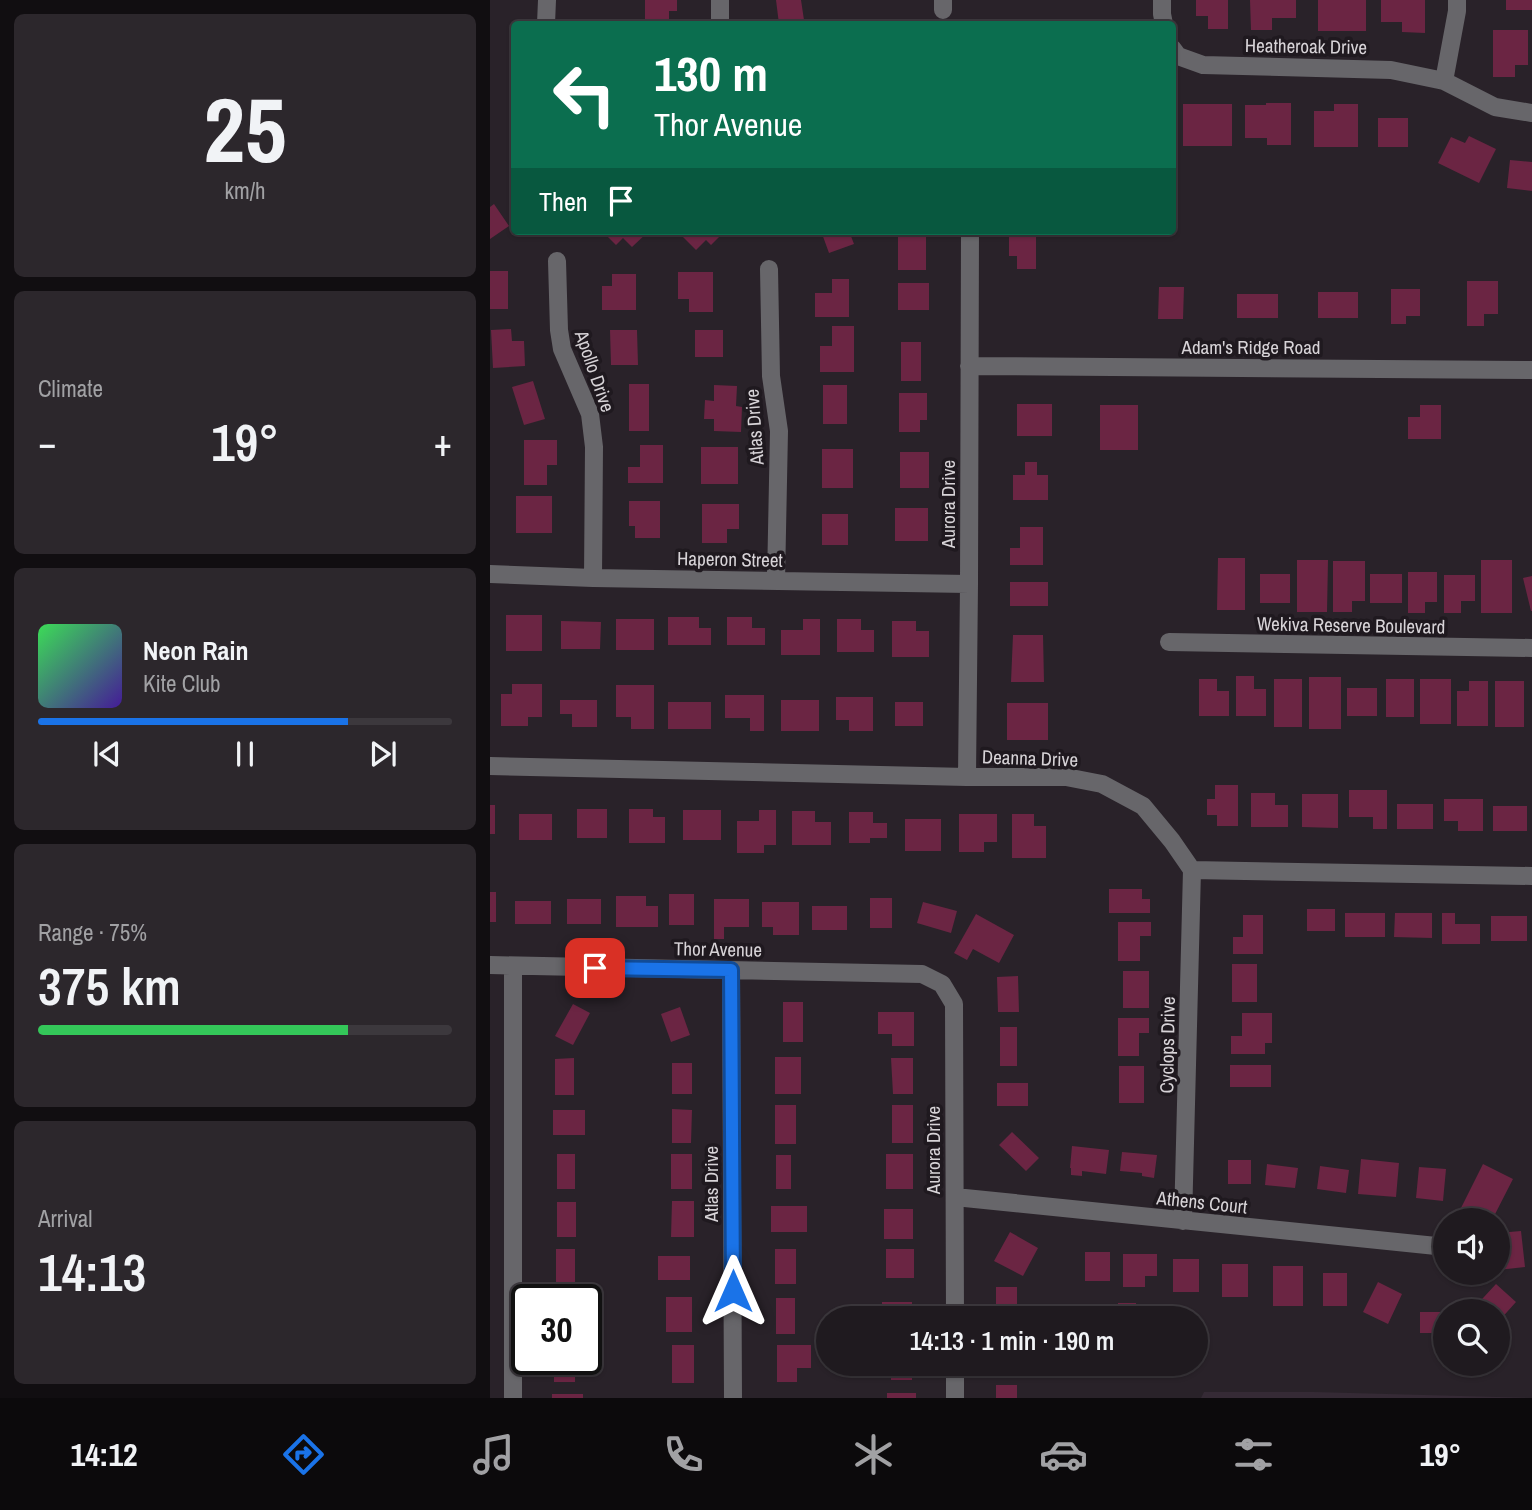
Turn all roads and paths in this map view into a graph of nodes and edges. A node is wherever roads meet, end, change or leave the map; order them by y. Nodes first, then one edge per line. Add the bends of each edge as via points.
1 (547, 0) edge
2 (720, 0) edge
3 (1162, 0) edge
4 (1457, 0) edge
5 (546, 21) edge
6 (720, 21) edge
7 (1163, 21) edge
8 (1176, 53) edge
9 (1444, 81) junction
10 (1532, 113) edge
11 (970, 235) edge
12 (557, 261) dead end
13 (769, 269) dead end
14 (969, 366) junction
15 (1532, 370) edge
16 (490, 574) edge
17 (593, 578) junction
18 (776, 581) junction
19 (969, 584) junction
20 (1169, 642) dead end
21 (1532, 648) edge
22 (490, 766) edge
23 (967, 777) junction
24 (1192, 870) junction
25 (1532, 876) edge
26 (490, 965) edge
27 (513, 966) junction
28 (731, 970) junction
29 (942, 984) joint
30 (954, 1197) junction
31 (1183, 1221) junction
32 (1433, 1246) edge
33 (955, 1306) edge
34 (955, 1376) edge
35 (513, 1398) edge
36 (733, 1398) edge
37 (955, 1398) edge

1 - 5 street
2 - 6 street
3 - 7 street
4 - 9 street
8 - 9 street, Heatheroak Drive via 1203,65 1391,70
9 - 10 street, Heatheroak Drive via 1495,107
11 - 14 street, Aurora Drive
12 - 17 street, Apollo Drive via 562,349 590,414 594,447
13 - 18 street, Atlas Drive via 771,376 779,431
14 - 15 street, Adam's Ridge Road
14 - 19 street, Aurora Drive
16 - 17 street, Haperon Street
17 - 18 street, Haperon Street
18 - 19 street, Haperon Street
19 - 23 street, Aurora Drive
20 - 21 street, Wekiva Reserve Boulevard
22 - 23 street, Deanna Drive
23 - 24 street, Deanna Drive via 1066,777 1102,784 1143,806
24 - 25 street
24 - 31 street, Cyclops Drive
26 - 27 street, Thor Avenue
27 - 28 street, Thor Avenue
27 - 35 street
28 - 29 street, Thor Avenue via 922,974
28 - 36 street, Atlas Drive
29 - 30 street, Aurora Drive via 954,1004
30 - 31 street, Athens Court
30 - 33 street, Aurora Drive
31 - 32 street, Athens Court
34 - 37 street

